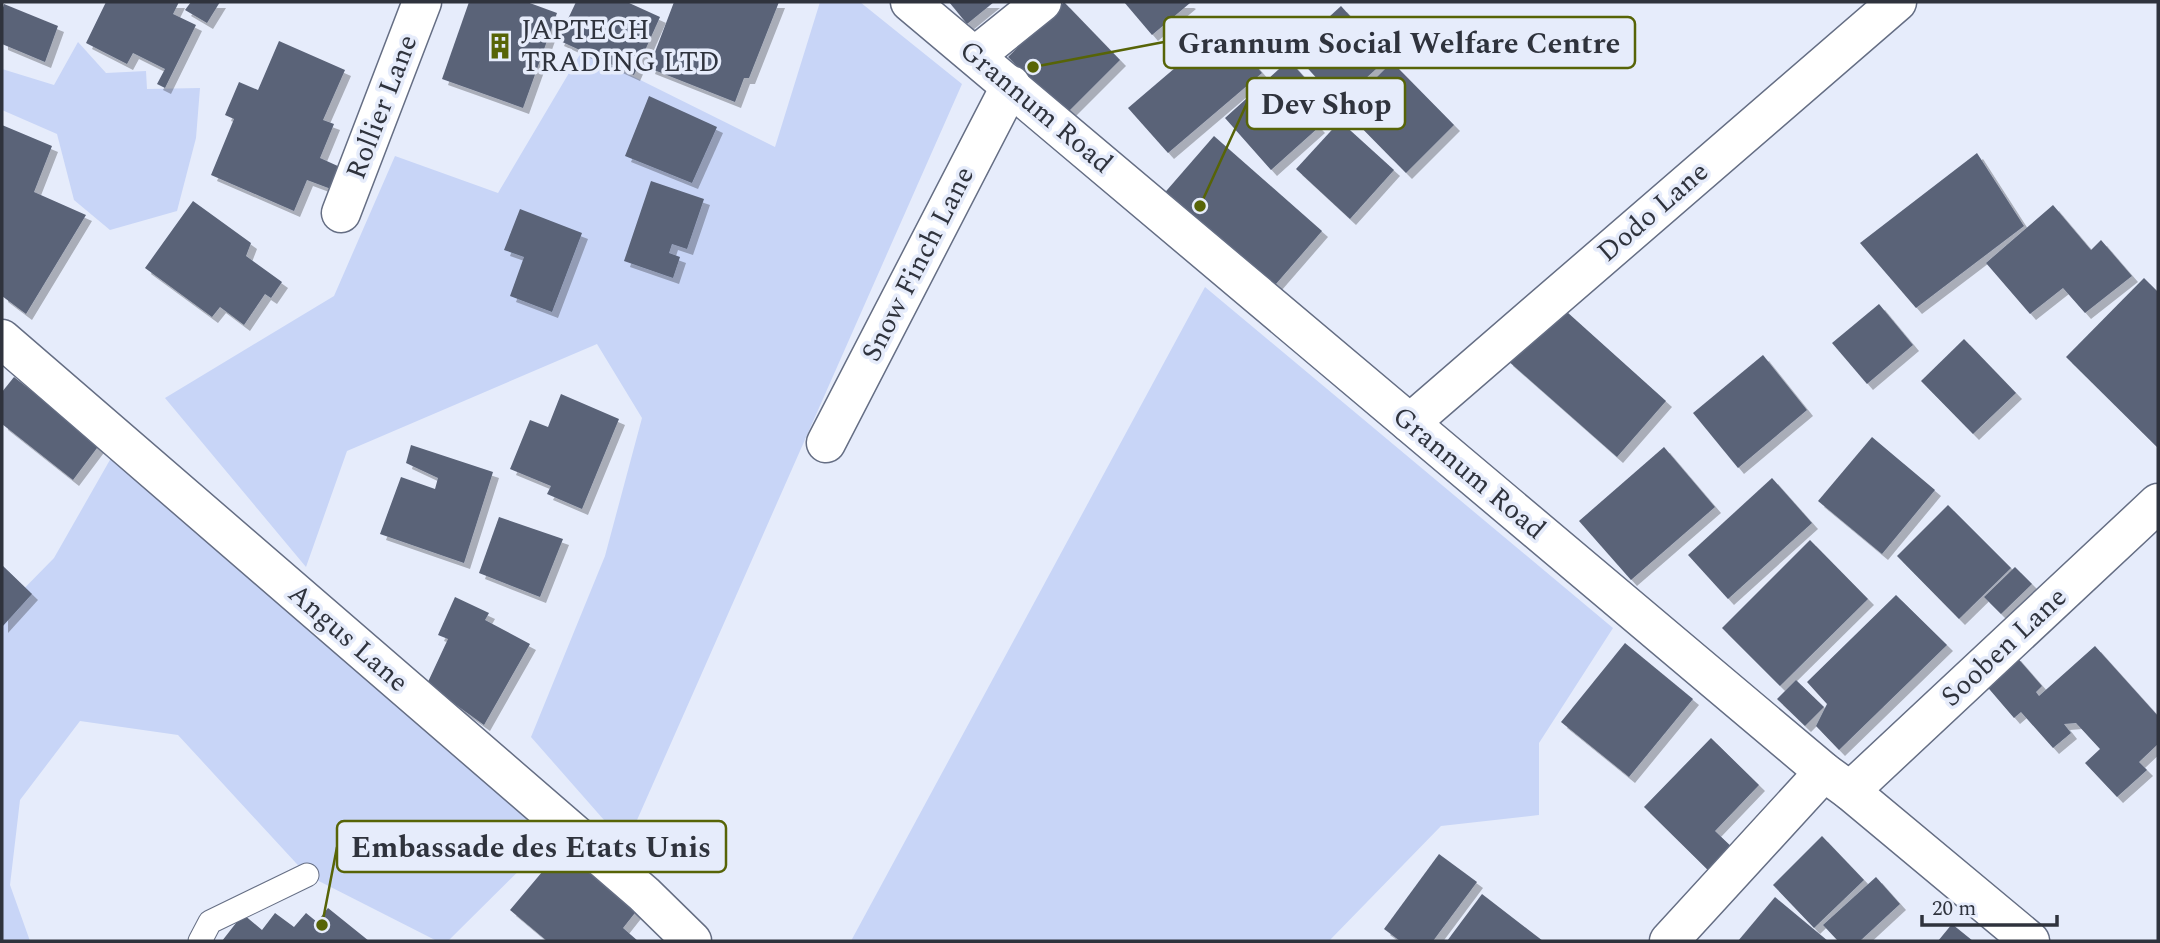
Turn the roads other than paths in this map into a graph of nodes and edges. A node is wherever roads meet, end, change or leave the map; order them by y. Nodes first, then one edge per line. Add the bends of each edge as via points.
1 (422, 2) edge
2 (910, 2) edge
3 (1042, 2) edge
4 (1897, 2) edge
5 (975, 56) junction
6 (1011, 85) junction
7 (341, 213) dead end
8 (2, 339) edge
9 (1410, 423) junction
10 (826, 443) dead end
11 (2158, 503) edge
12 (1837, 782) junction
13 (307, 876) dead end
14 (200, 941) edge
15 (692, 941) edge
16 (1669, 941) edge
17 (2030, 941) edge

1 - 7 street, Rollier Lane
2 - 5 street, Grannum Road
3 - 5 street
4 - 9 street, Dodo Lane
5 - 6 street, Grannum Road
6 - 9 street, Grannum Road
6 - 10 street, Snow Finch Lane
8 - 15 street, Angus Lane via 644,894
9 - 12 street, Grannum Road
11 - 12 street, Sooben Lane
12 - 16 street, Sooben Lane
12 - 17 street, Grannum Road
13 - 14 lane via 210,922

